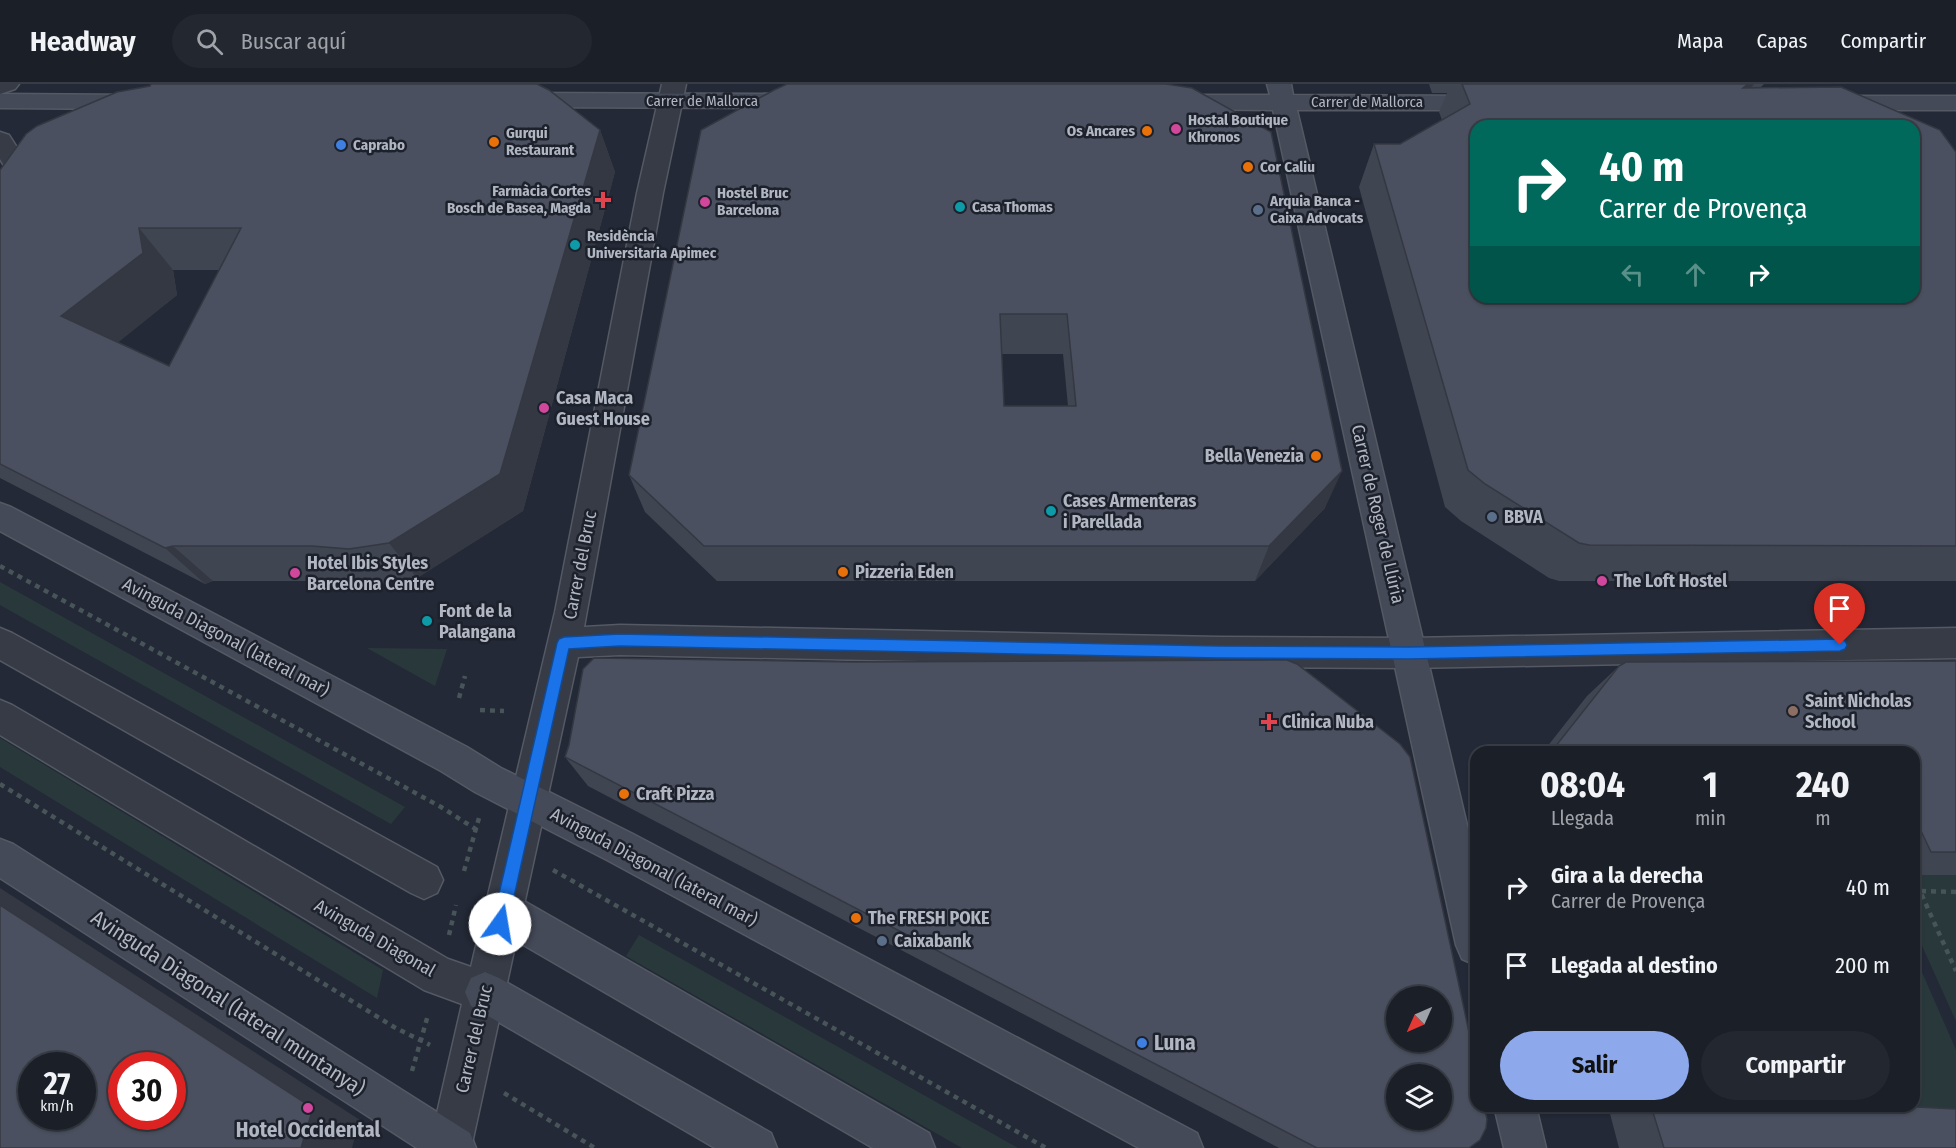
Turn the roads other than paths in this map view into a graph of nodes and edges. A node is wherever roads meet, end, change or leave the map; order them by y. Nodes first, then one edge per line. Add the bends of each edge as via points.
1 (7, 84) edge
2 (0, 87) edge
3 (135, 93) edge
4 (672, 93) edge
5 (1281, 93) edge
6 (1890, 94) edge
7 (494, 100) edge
8 (0, 101) edge
9 (819, 101) edge
10 (162, 102) edge
11 (1147, 102) edge
12 (1504, 103) edge
13 (1809, 103) edge
14 (1956, 103) edge
15 (1909, 120) edge
16 (110, 123) edge
17 (0, 140) edge
18 (21, 170) edge
19 (0, 516) edge
20 (0, 643) edge
21 (564, 643) junction
22 (1956, 643) edge
23 (1409, 653) junction
24 (0, 716) edge
25 (528, 801) junction
26 (0, 857) edge
27 (424, 880) dead end
28 (503, 911) junction
29 (1470, 919) edge
30 (485, 992) junction
31 (1516, 1112) edge
32 (452, 1147) edge
33 (756, 1148) edge
34 (914, 1148) edge
35 (1182, 1148) edge
36 (1525, 1148) edge

1 - 2 street
3 - 8 main road
3 - 10 main road
3 - 16 street via 122,116
4 - 7 main road, Carrer de Mallorca
4 - 9 main road, Carrer de Mallorca
4 - 21 street, Carrer del Bruc
5 - 11 main road, Carrer de Mallorca
5 - 12 main road, Carrer de Mallorca
5 - 23 main road, Carrer de Roger de Llúria
6 - 13 main road
6 - 14 main road
6 - 15 main road
17 - 18 street
19 - 25 main road, Avinguda Diagonal (lateral mar)
20 - 27 street
21 - 23 street via 620,640
21 - 25 street, Carrer del Bruc
22 - 23 street
23 - 29 main road, Carrer de Roger de Llúria
24 - 30 street, Avinguda Diagonal via 438,976
25 - 28 street, Carrer del Bruc
25 - 35 main road, Avinguda Diagonal (lateral mar)
26 - 32 main road, Avinguda Diagonal (lateral muntanya)
28 - 30 street, Carrer del Bruc
28 - 34 main road
30 - 32 street, Carrer del Bruc
30 - 33 main road, Avinguda Diagonal
31 - 36 main road

